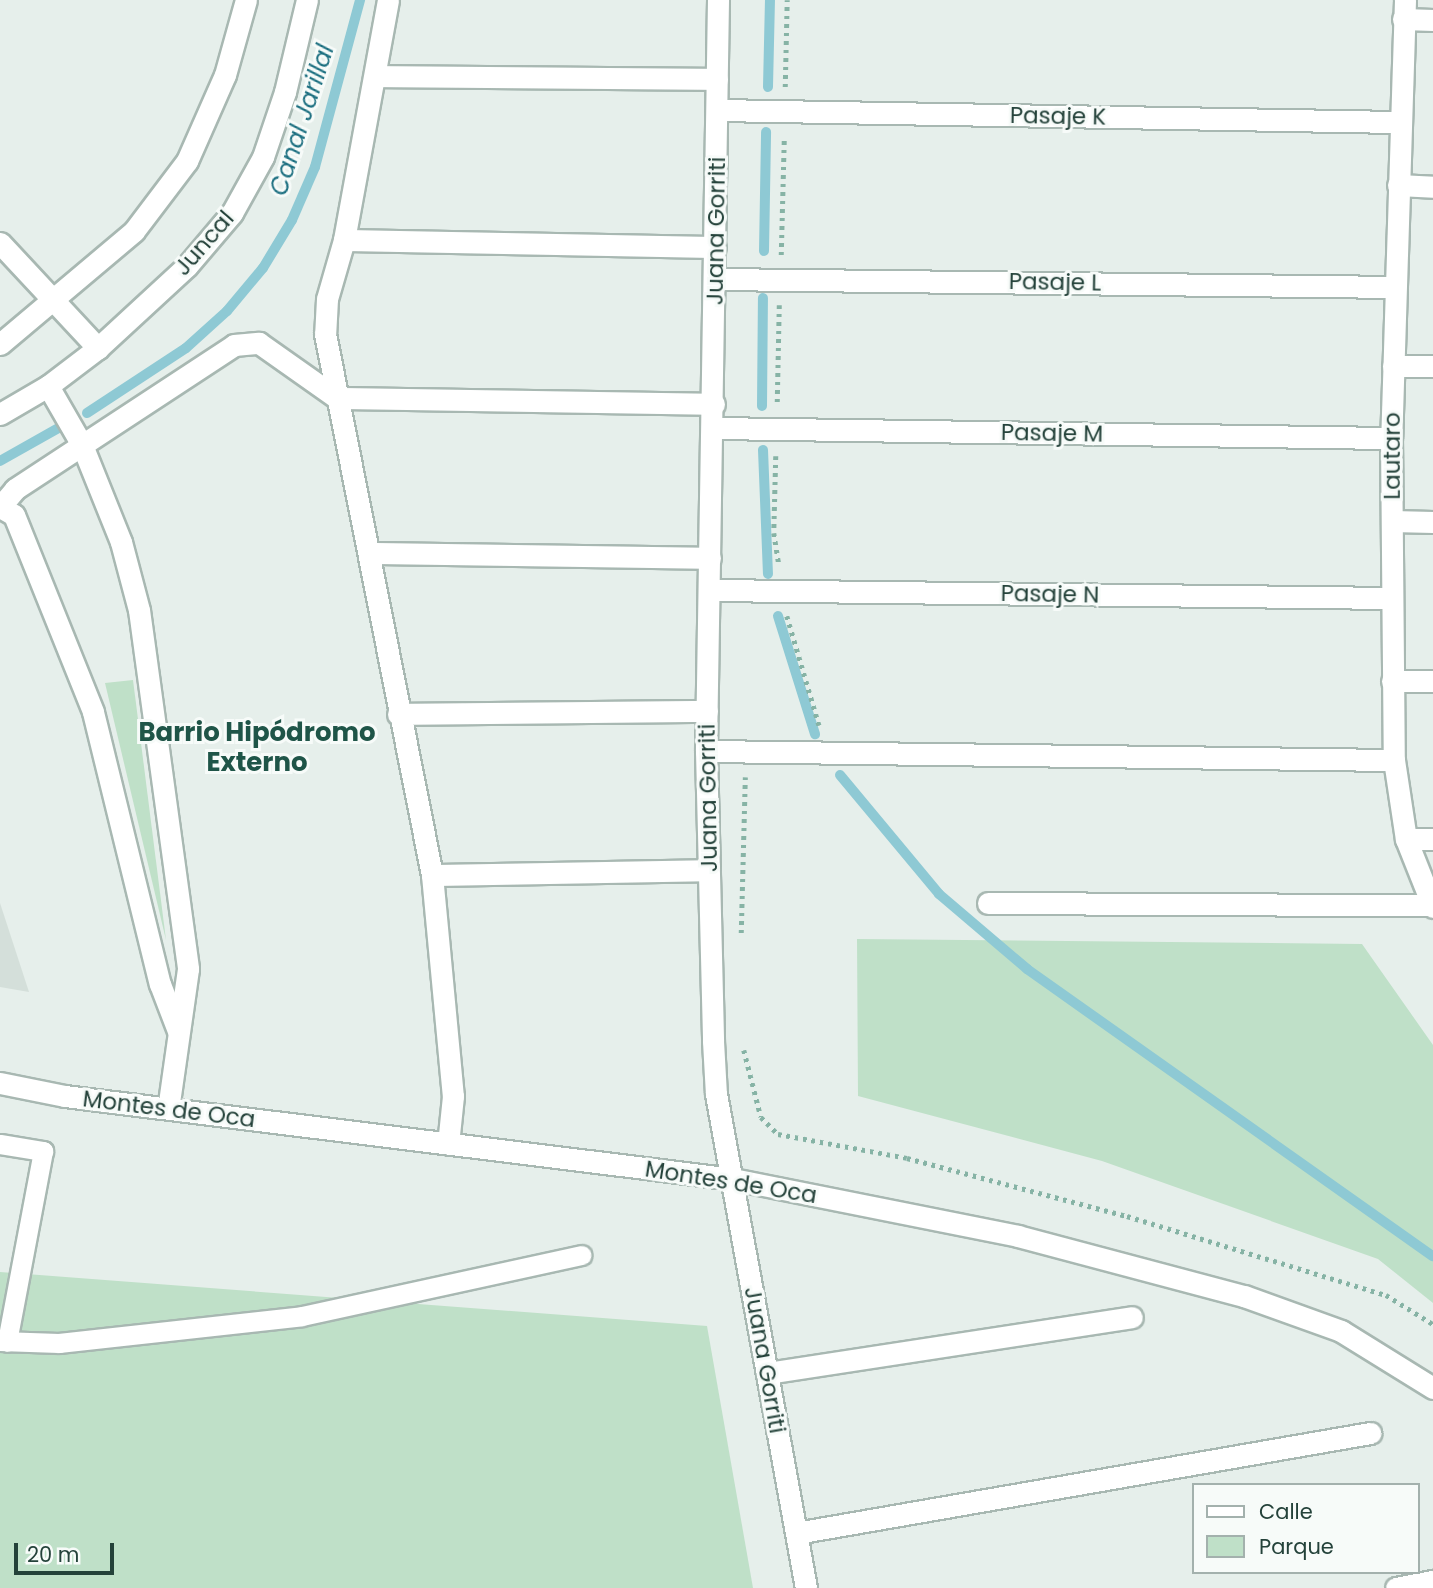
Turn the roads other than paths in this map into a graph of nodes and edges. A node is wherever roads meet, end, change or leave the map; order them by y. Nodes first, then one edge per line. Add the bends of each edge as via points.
1 (246, 0) edge
2 (307, 0) edge
3 (388, 0) edge
4 (718, 0) edge
5 (1404, 9) edge
6 (1433, 20) edge
7 (377, 76) junction
8 (717, 79) junction
9 (717, 110) junction
10 (1399, 122) junction
11 (1398, 185) junction
12 (1433, 187) edge
13 (344, 240) junction
14 (0, 243) edge
15 (715, 247) junction
16 (715, 279) junction
17 (1395, 287) junction
18 (58, 300) junction
19 (0, 344) edge
20 (98, 348) junction
21 (1393, 366) junction
22 (1433, 366) edge
23 (48, 386) junction
24 (337, 398) junction
25 (714, 404) junction
26 (0, 414) edge
27 (714, 428) junction
28 (1391, 438) junction
29 (82, 444) junction
30 (0, 507) edge
31 (1392, 521) junction
32 (1433, 522) edge
33 (369, 553) junction
34 (710, 558) junction
35 (710, 590) junction
36 (1391, 598) junction
37 (1392, 681) junction
38 (1433, 681) edge
39 (707, 711) junction
40 (398, 714) junction
41 (706, 751) junction
42 (1394, 760) junction
43 (1406, 839) junction
44 (1433, 839) edge
45 (708, 870) junction
46 (432, 875) junction
47 (988, 903) dead end
48 (1432, 906) edge
49 (179, 1033) junction
50 (0, 1083) edge
51 (168, 1109) junction
52 (0, 1144) edge
53 (448, 1144) junction
54 (733, 1180) junction
55 (581, 1255) dead end
56 (1132, 1317) dead end
57 (3, 1342) edge
58 (766, 1373) junction
59 (1433, 1388) edge
60 (1370, 1433) dead end
61 (796, 1533) junction
62 (1433, 1581) edge
63 (806, 1588) edge
64 (1396, 1588) edge

1 - 18 street via 225,75 187,162 134,231
2 - 20 street, Juncal via 285,92 263,157 232,214 187,265
3 - 7 street
4 - 8 street, Juana Gorriti
5 - 6 street
5 - 10 street, Lautaro
7 - 8 street
7 - 13 street
8 - 9 street, Juana Gorriti
9 - 10 street, Pasaje K
9 - 15 street, Juana Gorriti
10 - 11 street, Lautaro
11 - 12 street
11 - 17 street, Lautaro
13 - 15 street
13 - 24 street via 327,299 326,334
14 - 18 street
15 - 16 street, Juana Gorriti
16 - 17 street, Pasaje L
16 - 25 street, Juana Gorriti
17 - 21 street, Lautaro
18 - 19 street
18 - 20 street
20 - 23 street, Juncal
21 - 22 street
21 - 28 street, Lautaro
23 - 26 street, Juncal
23 - 29 street
24 - 25 street
24 - 29 street via 259,343 234,345
24 - 33 street
25 - 27 street, Juana Gorriti
27 - 28 street, Pasaje M
27 - 34 street, Juana Gorriti
28 - 31 street, Lautaro
29 - 30 street via 15,489
29 - 49 street via 121,542 139,610 188,969
30 - 49 street via 14,515 93,712 160,984
31 - 32 street
31 - 36 street, Lautaro
33 - 34 street
33 - 40 street
34 - 35 street, Juana Gorriti
35 - 36 street, Pasaje N
35 - 39 street, Juana Gorriti
36 - 37 street, Lautaro
37 - 38 street
37 - 42 street, Lautaro
39 - 40 street
39 - 41 street, Juana Gorriti
40 - 46 street
41 - 42 street
41 - 45 street, Juana Gorriti
42 - 43 street, Lautaro
43 - 44 street
43 - 48 street, Lautaro
45 - 46 street
45 - 54 street, Juana Gorriti via 716,1094
46 - 53 street via 453,1096
47 - 48 street
49 - 51 street
50 - 51 street, Montes de Oca
51 - 53 street, Montes de Oca
52 - 57 lane via 43,1151
53 - 54 street, Montes de Oca
54 - 58 street, Juana Gorriti
54 - 59 street, Montes de Oca via 1018,1236 1244,1296 1340,1331
55 - 57 lane via 302,1316 59,1343
56 - 58 street
58 - 61 street, Juana Gorriti
60 - 61 street
61 - 63 street, Juana Gorriti
62 - 64 street

